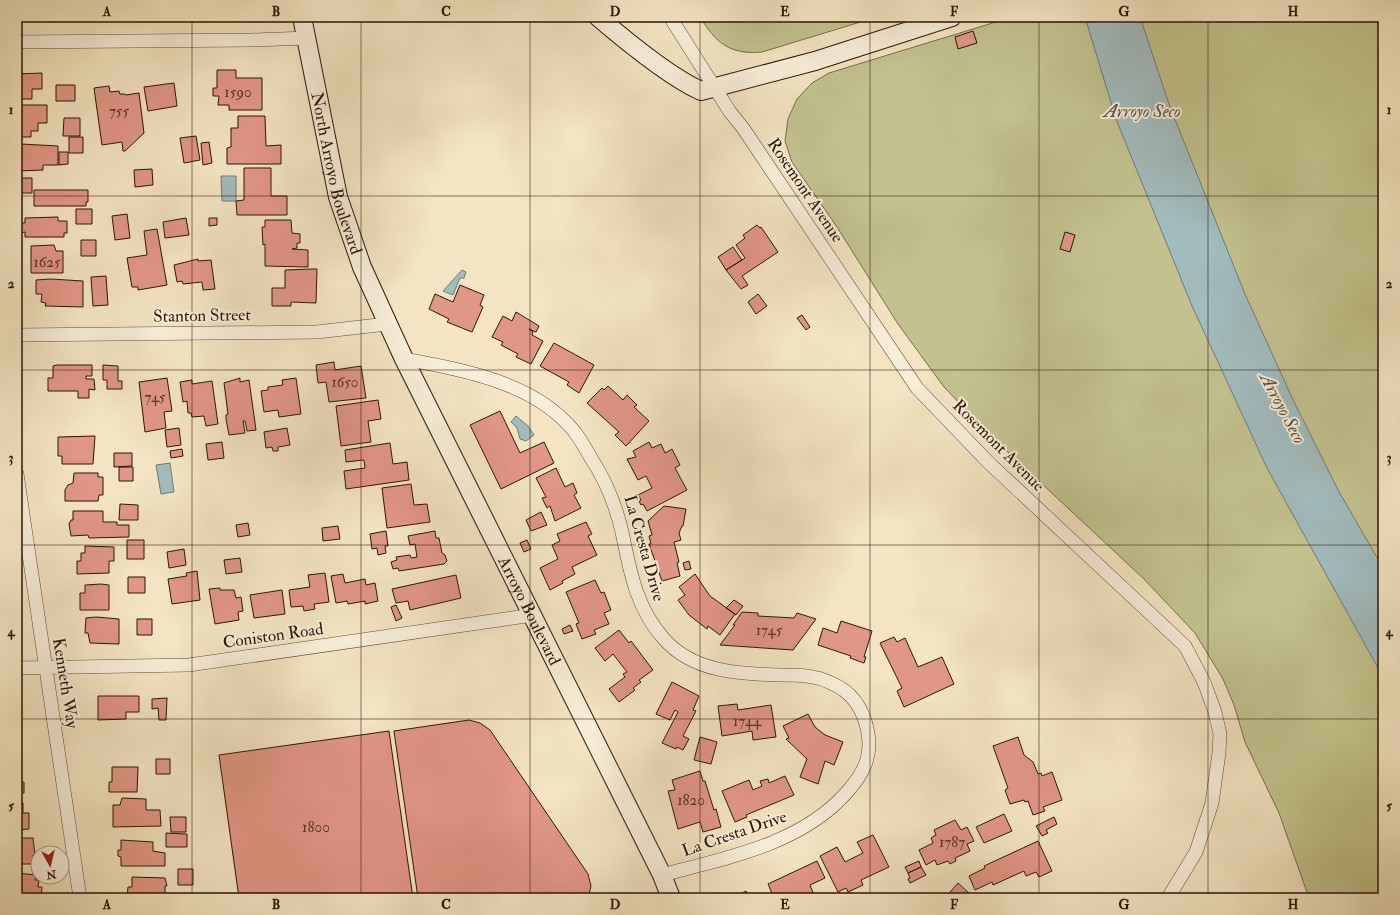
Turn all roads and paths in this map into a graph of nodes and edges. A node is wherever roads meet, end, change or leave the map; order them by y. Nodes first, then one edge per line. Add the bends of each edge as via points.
1 (302, 17) edge
2 (598, 17) edge
3 (670, 17) edge
4 (952, 17) edge
5 (307, 38) junction
6 (17, 42) edge
7 (715, 88) junction
8 (387, 324) junction
9 (17, 335) edge
10 (404, 359) junction
11 (17, 474) edge
12 (533, 615) junction
13 (17, 668) edge
14 (45, 668) junction
15 (662, 875) junction
16 (80, 898) edge
17 (672, 898) edge
18 (1168, 898) edge

1 - 5 street, North Arroyo Boulevard
2 - 7 street via 688,85 701,91
3 - 7 street, Rosemont Avenue
4 - 7 street via 815,61
5 - 6 street
5 - 8 street, North Arroyo Boulevard via 338,197 362,267
7 - 18 street, Rosemont Avenue via 917,388 988,462 1185,646 1204,682 1215,712 1220,734 1219,753 1212,803 1196,852
8 - 9 street, Stanton Street via 317,332
8 - 10 street, Arroyo Boulevard
10 - 12 street, Arroyo Boulevard
10 - 15 street, La Cresta Drive via 485,377 524,393 552,410 574,431 610,492 622,530 627,564 642,607 661,636 683,656 706,666 730,672 806,675 830,682 847,691 858,705 866,723 868,761 861,777 827,812 800,829 770,843
11 - 14 street, Kenneth Way
12 - 14 street, Coniston Road via 189,665
12 - 15 street, Arroyo Boulevard
13 - 14 street, Coniston Road
14 - 16 street, Kenneth Way
15 - 17 street, Arroyo Boulevard

